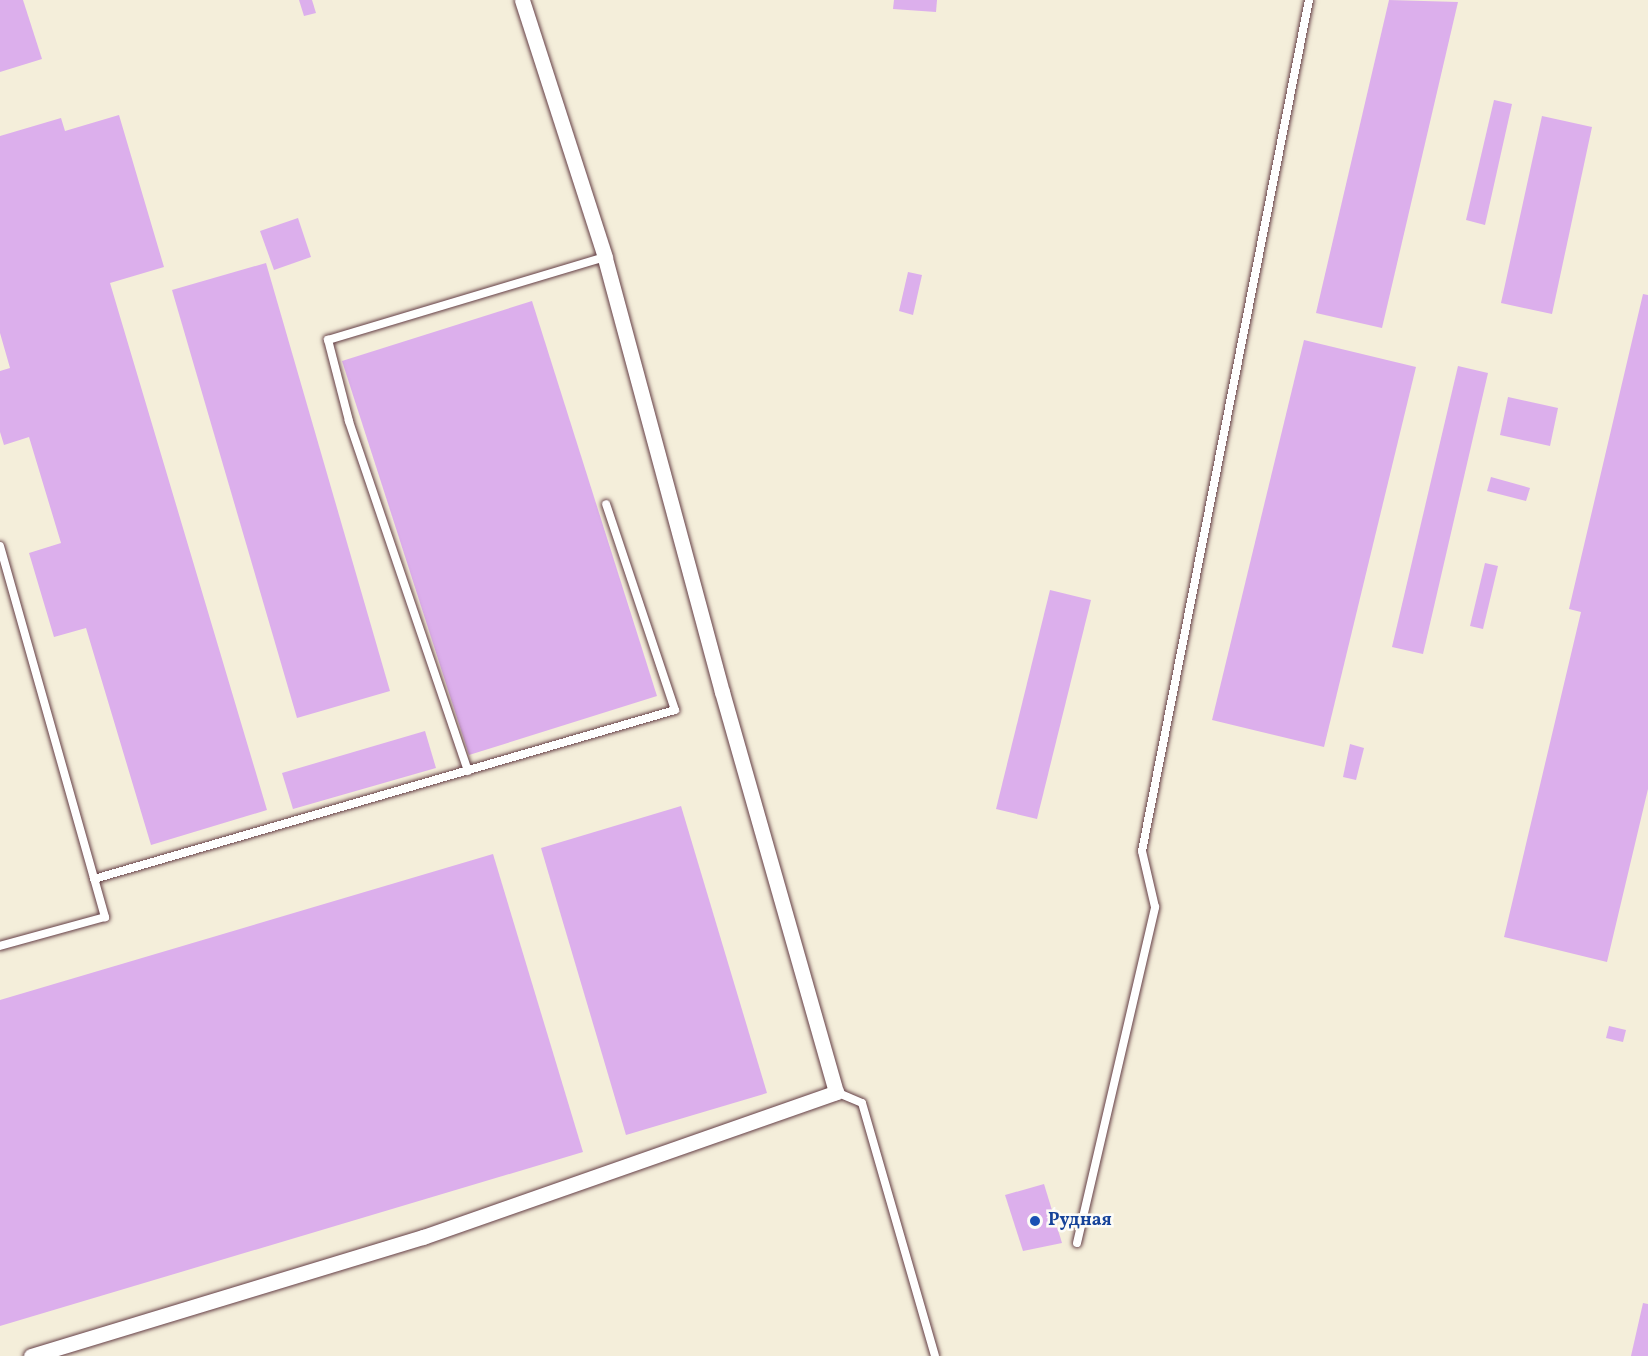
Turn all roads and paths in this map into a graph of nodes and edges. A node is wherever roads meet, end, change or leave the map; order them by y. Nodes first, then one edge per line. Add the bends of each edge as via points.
1 (522, 0) edge
2 (1309, 0) edge
3 (605, 257) junction
4 (606, 504) dead end
5 (0, 546) edge
6 (468, 771) junction
7 (94, 879) junction
8 (0, 946) edge
9 (836, 1092) junction
10 (1077, 1243) dead end
11 (57, 1352) edge
12 (31, 1356) edge
13 (935, 1356) edge

1 - 3 street
2 - 10 lane via 1142,851 1155,907
3 - 6 lane via 328,340 349,421
3 - 9 street via 722,692
4 - 6 lane via 675,710
5 - 7 lane
6 - 7 lane
7 - 8 lane via 105,917
9 - 11 street via 423,1237
9 - 13 lane via 862,1103
11 - 12 street

